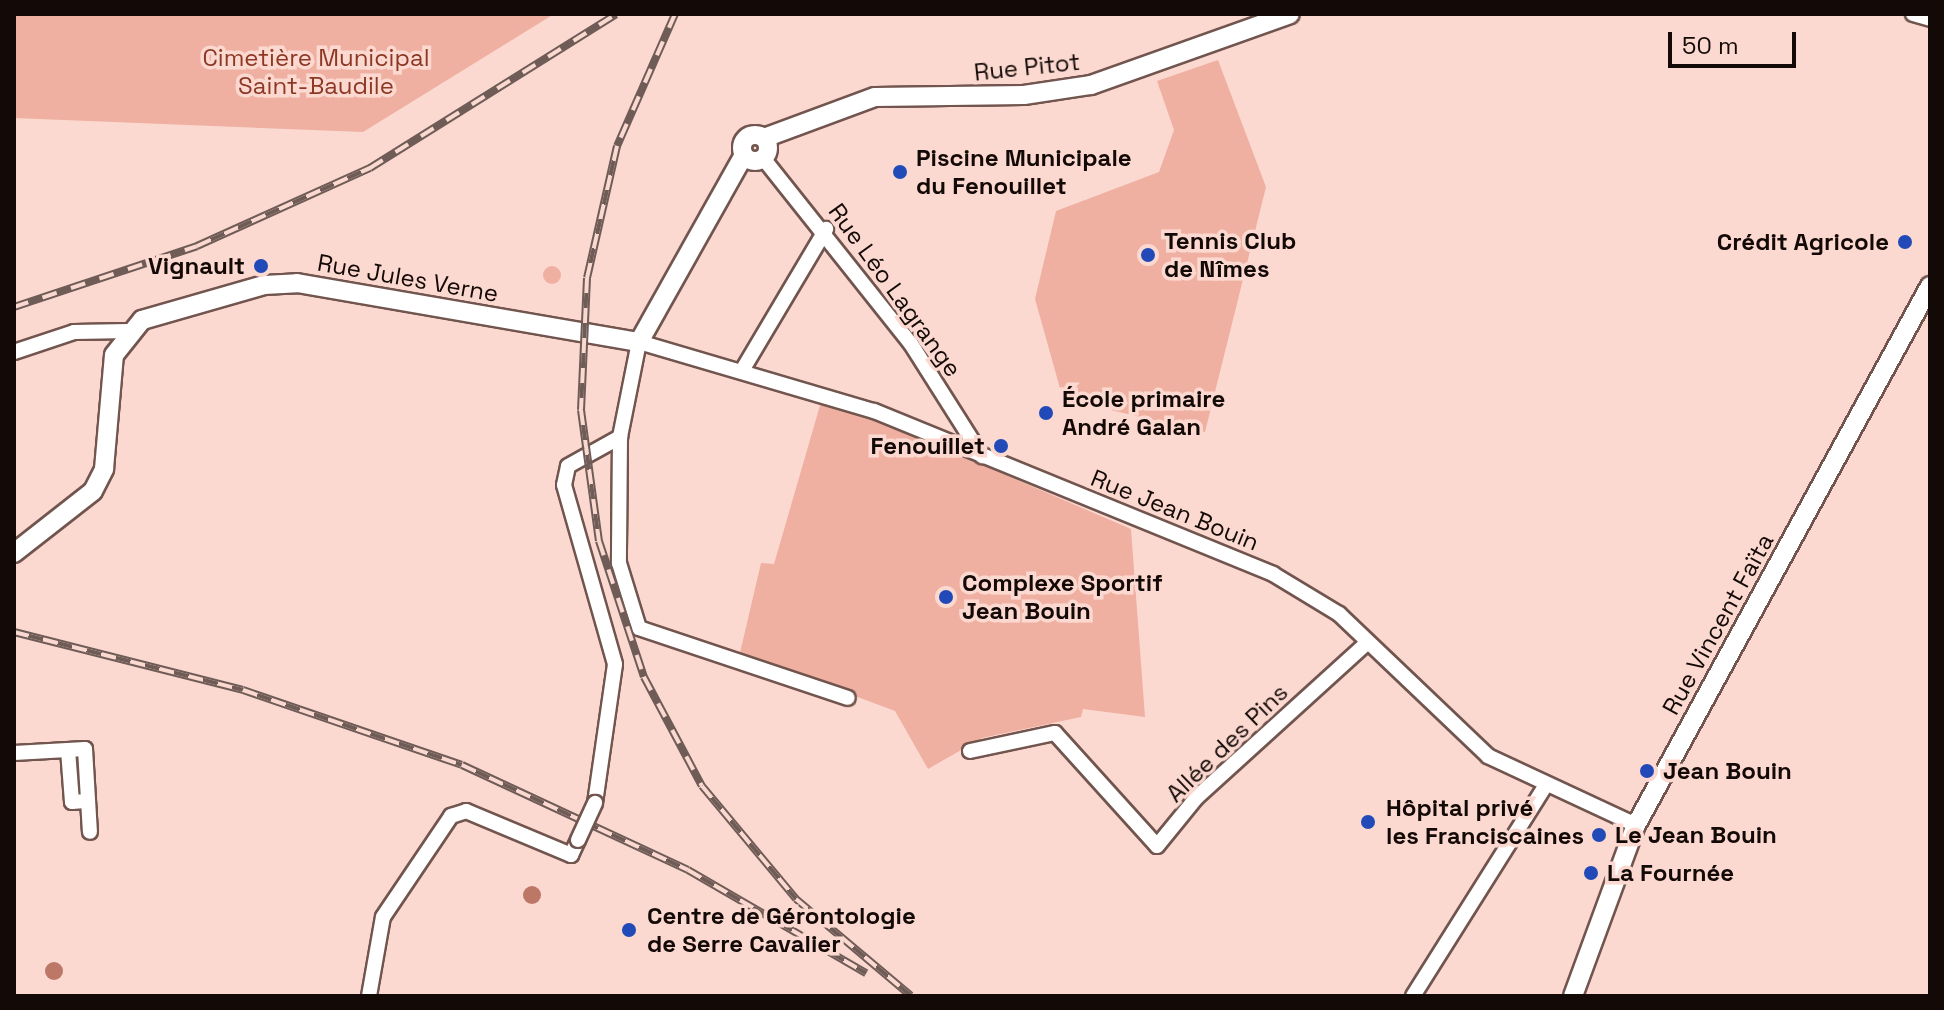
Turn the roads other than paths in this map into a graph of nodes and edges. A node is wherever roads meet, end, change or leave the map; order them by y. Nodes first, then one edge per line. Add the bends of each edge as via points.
1 (1290, 14) edge
2 (1913, 14) edge
3 (1930, 19) edge
4 (754, 156) junction
5 (826, 229) junction
6 (1930, 286) edge
7 (1922, 325) edge
8 (129, 331) junction
9 (639, 342) junction
10 (14, 352) edge
11 (743, 369) junction
12 (620, 437) junction
13 (982, 456) junction
14 (14, 553) edge
15 (1366, 644) junction
16 (848, 698) dead end
17 (970, 751) dead end
18 (14, 753) edge
19 (1545, 786) junction
20 (1636, 825) junction
21 (90, 832) dead end
22 (369, 996) edge
23 (1413, 996) edge
24 (1573, 996) edge

1 - 4 street, Rue Pitot via 1091,85 1024,95 875,97 764,138
2 - 3 street
4 - 5 street, Rue Léo Lagrange
4 - 9 street, Rue Pitot
5 - 11 street
5 - 13 street, Rue Léo Lagrange
6 - 7 street, Rue Vincent Faïta
7 - 20 street, Rue Vincent Faïta
8 - 9 street, Rue Jules Verne via 178,307 297,283
8 - 10 street via 74,332
8 - 14 street via 109,377 104,469 93,491
9 - 11 street, Rue Jean Bouin
9 - 12 street
11 - 13 street, Rue Jean Bouin
12 - 16 street via 619,563 639,628
12 - 22 street, bridge via 568,466 564,485 615,664 595,803 571,855 466,811 451,816 383,917
13 - 15 street, Rue Jean Bouin via 1273,574 1339,614
15 - 17 street, Allée des Pins via 1197,797 1157,846 1055,733
15 - 19 street, Rue Jean Bouin via 1488,756
18 - 21 street via 85,749
19 - 20 street, Rue Jean Bouin
19 - 23 street
20 - 24 street, Rue Vincent Faïta

